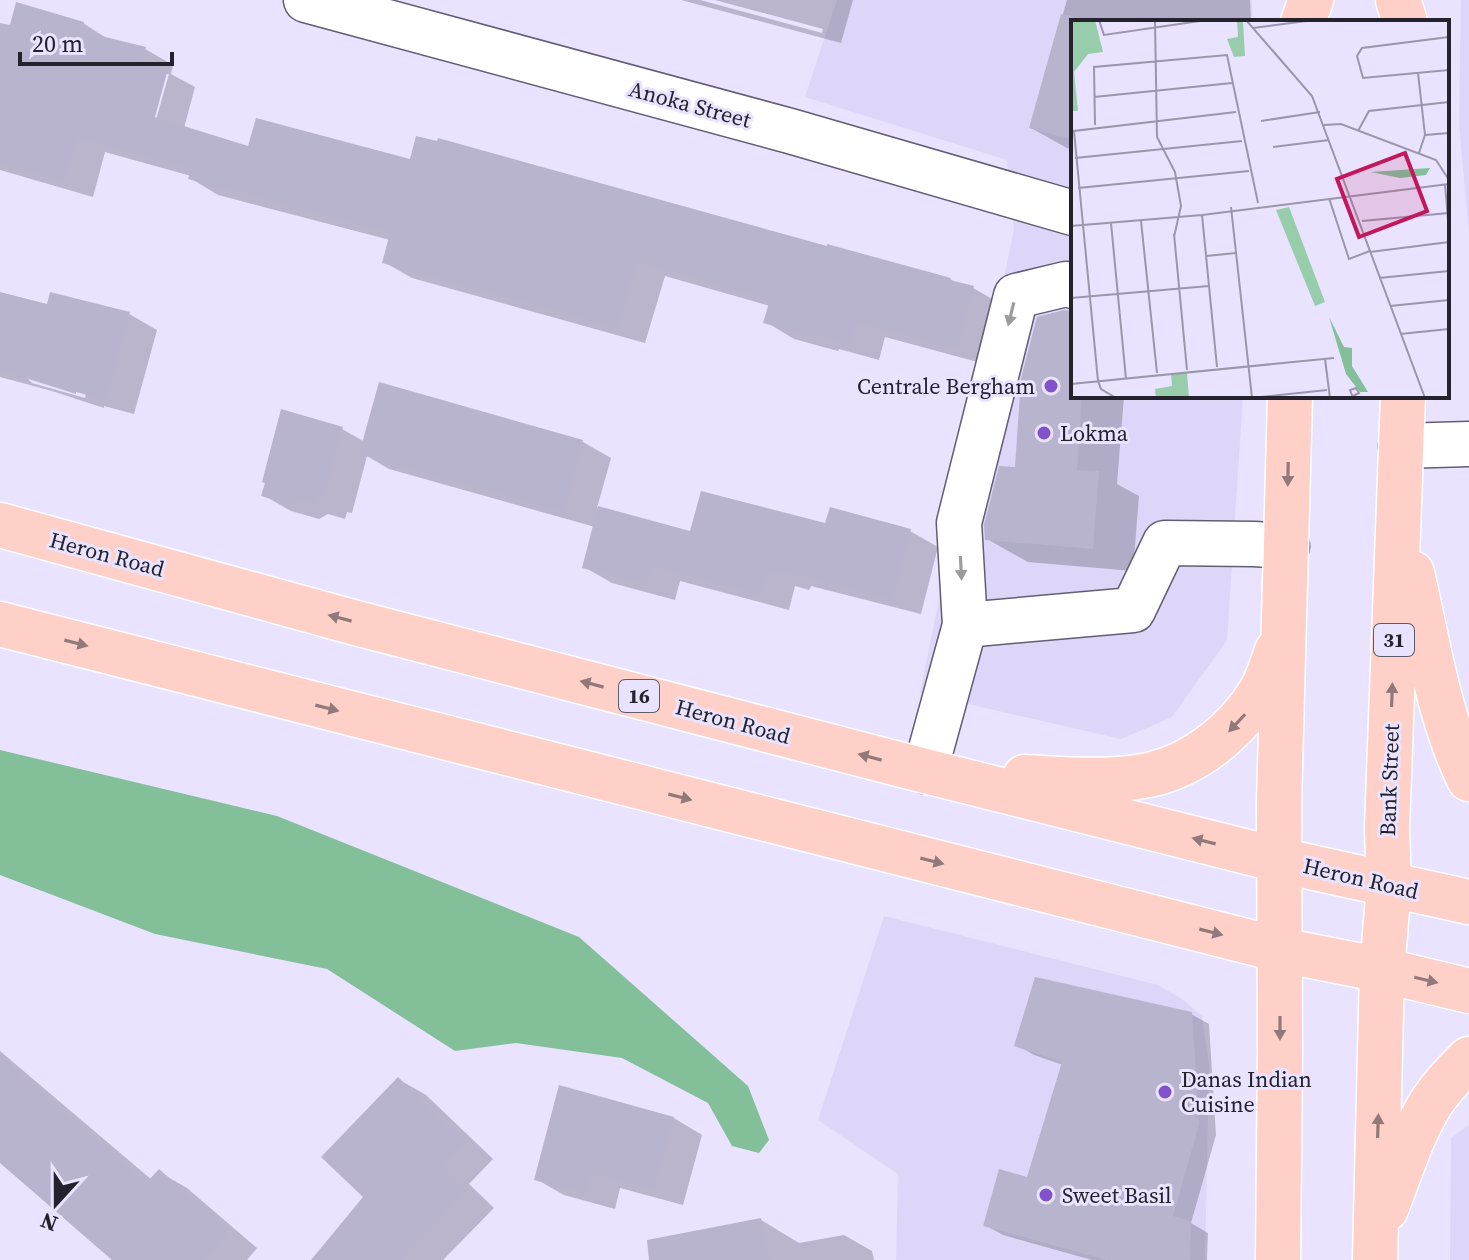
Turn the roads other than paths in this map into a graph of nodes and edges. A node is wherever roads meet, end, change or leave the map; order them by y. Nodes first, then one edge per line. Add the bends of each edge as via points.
1 (306, 0) edge
2 (1311, 0) edge
3 (1398, 0) edge
4 (1304, 20) edge
5 (1404, 20) edge
6 (1071, 212) edge
7 (1071, 285) edge
8 (1290, 398) edge
9 (1403, 398) edge
10 (1469, 444) edge
11 (1401, 446) junction
12 (1399, 515) junction
13 (0, 525) edge
14 (1287, 546) junction
15 (0, 624) edge
16 (965, 625) junction
17 (1285, 630) junction
18 (925, 771) junction
19 (1469, 779) edge
20 (1279, 860) junction
21 (1389, 885) junction
22 (1469, 902) edge
23 (1281, 950) junction
24 (1382, 970) junction
25 (1469, 991) edge
26 (1469, 1059) edge
27 (1375, 1249) edge
28 (1278, 1260) edge

1 - 6 street, Anoka Street
2 - 4 main road
3 - 5 main road
7 -> 16 street via 1016,296 959,523
8 -> 14 main road
9 - 11 main road, Bank Street / 31
10 - 11 street
11 - 12 main road, Bank Street / 31
12 - 19 main road via 1443,710
21 -> 12 main road, Bank Street / 31
18 -> 13 main road, Heron Road / 16
14 - 16 street via 1165,543 1133,610
14 - 17 main road
15 -> 23 main road
16 - 18 street
17 -> 18 main road via 1263,688 1245,714 1229,732 1175,766 1150,775 1072,779
17 - 20 main road
20 -> 18 main road, Heron Road / 16
20 - 21 main road, Heron Road / 16
20 - 23 main road
21 - 22 main road, Heron Road / 16
21 - 24 main road, Bank Street / 31
23 - 24 main road
23 -> 28 main road
24 -> 25 main road
27 -> 24 main road, Bank Street / 31
26 - 27 main road via 1446,1082 1417,1130

